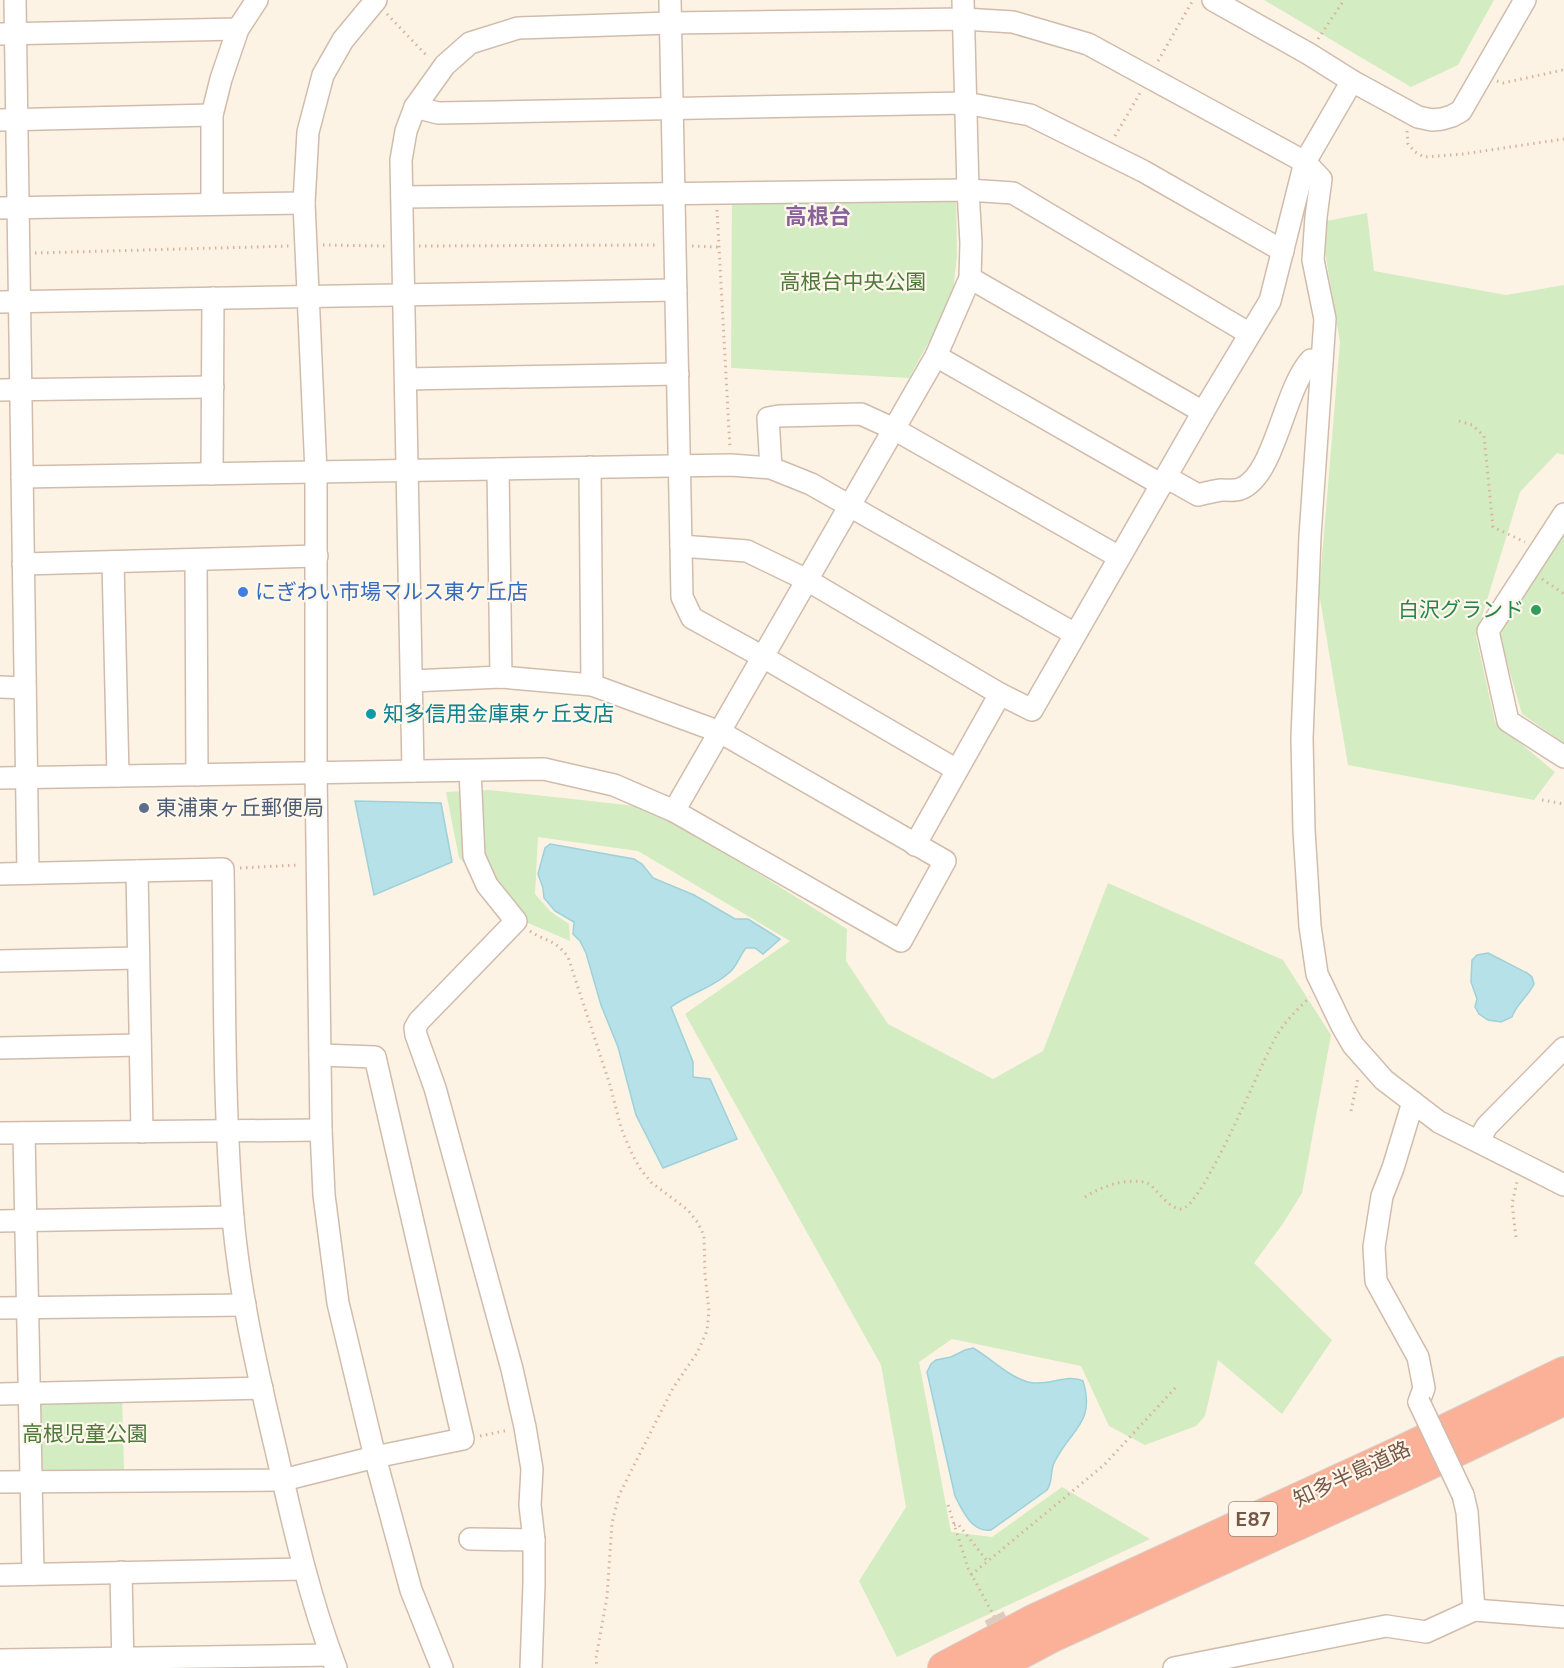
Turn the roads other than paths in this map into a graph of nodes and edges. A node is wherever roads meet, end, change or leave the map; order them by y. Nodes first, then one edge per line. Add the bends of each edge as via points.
1 (15, 0) edge
2 (256, 0) edge
3 (670, 0) edge
4 (1213, 0) edge
5 (1525, 0) edge
6 (375, 1) edge
7 (964, 9) edge
8 (670, 23) junction
9 (238, 29) junction
10 (8, 34) edge
11 (1352, 81) junction
12 (965, 103) junction
13 (415, 107) junction
14 (672, 109) junction
15 (212, 115) junction
16 (9, 120) edge
17 (1305, 162) junction
18 (968, 190) junction
19 (674, 194) junction
20 (402, 197) junction
21 (304, 203) junction
22 (212, 204) junction
23 (9, 208) edge
24 (1283, 251) junction
25 (970, 278) junction
26 (676, 290) junction
27 (404, 294) junction
28 (310, 296) junction
29 (213, 298) junction
30 (10, 302) edge
31 (1250, 334) junction
32 (936, 357) junction
33 (1322, 360) junction
34 (678, 374) junction
35 (406, 379) junction
36 (213, 387) junction
37 (10, 390) edge
38 (1203, 412) junction
39 (894, 429) junction
40 (680, 466) junction
41 (590, 468) junction
42 (771, 468) junction
43 (498, 469) junction
44 (407, 471) junction
45 (315, 472) junction
46 (212, 474) junction
47 (22, 477) junction
48 (1164, 481) junction
49 (849, 507) junction
50 (1564, 514) edge
51 (681, 546) junction
52 (317, 556) junction
53 (1119, 557) junction
54 (196, 560) junction
55 (113, 562) junction
56 (24, 564) junction
57 (807, 580) junction
58 (1075, 634) junction
59 (763, 657) junction
60 (501, 677) junction
61 (412, 681) junction
62 (592, 685) junction
63 (0, 687) edge
64 (25, 688) junction
65 (1000, 694) junction
66 (720, 732) junction
67 (1564, 757) edge
68 (957, 770) junction
69 (413, 771) junction
70 (470, 771) junction
71 (316, 772) junction
72 (197, 775) junction
73 (118, 776) junction
74 (26, 777) junction
75 (0, 778) edge
76 (674, 811) junction
77 (915, 844) junction
78 (137, 871) junction
79 (28, 873) junction
80 (0, 874) edge
81 (138, 958) junction
82 (0, 961) edge
83 (140, 1045) junction
84 (0, 1048) edge
85 (1564, 1048) edge
86 (320, 1055) junction
87 (1413, 1102) junction
88 (321, 1130) junction
89 (227, 1131) junction
90 (142, 1132) junction
91 (0, 1133) edge
92 (24, 1133) junction
93 (1478, 1141) junction
94 (1564, 1185) edge
95 (233, 1217) junction
96 (0, 1221) edge
97 (26, 1221) junction
98 (245, 1305) junction
99 (0, 1308) edge
100 (28, 1308) junction
101 (1564, 1373) edge
102 (262, 1389) junction
103 (30, 1393) junction
104 (0, 1394) edge
105 (1564, 1399) edge
106 (375, 1457) junction
107 (283, 1480) junction
108 (0, 1482) edge
109 (32, 1482) junction
110 (470, 1539) dead end
111 (534, 1540) junction
112 (304, 1569) junction
113 (121, 1572) junction
114 (33, 1574) junction
115 (0, 1575) edge
116 (1474, 1610) junction
117 (1564, 1617) edge
118 (0, 1660) edge
119 (334, 1661) edge
120 (123, 1663) edge
121 (1222, 1664) edge
122 (442, 1668) edge
123 (531, 1668) edge
124 (944, 1668) edge
125 (992, 1668) edge
126 (1174, 1668) edge

1 - 10 street
2 - 9 street
3 - 8 street
4 - 11 street
5 - 11 street via 1461,111 1452,116 1432,120 1413,114
6 - 21 street via 343,40 323,75 308,132
7 - 8 street
7 - 12 street
7 - 17 street via 1088,44
8 - 13 street via 518,28 470,44 440,70
8 - 14 street
9 - 10 street
9 - 15 street
10 - 16 street
11 - 17 street
12 - 14 street
12 - 18 street
12 - 24 street via 1030,115 1143,171
13 - 14 street via 438,113
13 - 20 street via 401,160
14 - 19 street
15 - 16 street
15 - 22 street
16 - 23 street
17 - 24 street
17 - 33 street via 1321,179 1313,260 1325,319
18 - 19 street
18 - 25 street
18 - 31 street via 1013,192
19 - 20 street
19 - 26 street
20 - 27 street
21 - 22 street
21 - 28 street
22 - 23 street
23 - 30 street via 20,253
24 - 31 street via 1270,301
25 - 32 street
25 - 38 street
26 - 27 street
26 - 34 street
27 - 28 street
27 - 35 street
28 - 29 street
28 - 45 street
29 - 30 street
29 - 36 street
30 - 37 street
31 - 38 street
32 - 39 street
32 - 48 street
33 - 48 street via 1311,360 1305,366 1258,476 1241,489 1198,495
33 - 87 street via 1302,738 1310,926 1317,974 1353,1045 1384,1080
34 - 35 street
34 - 40 street
35 - 44 street
36 - 37 street
36 - 46 street
37 - 47 street
38 - 48 street
39 - 42 street via 861,414 768,418
39 - 49 street
39 - 53 street
40 - 41 street
40 - 42 street
40 - 51 street
41 - 43 street
41 - 62 street
42 - 49 street via 811,484
43 - 44 street
43 - 60 street
44 - 45 street
44 - 61 street
45 - 46 street
45 - 52 street
46 - 47 street
47 - 56 street
48 - 53 street
49 - 57 street
49 - 58 street
50 - 67 street via 1488,631 1508,721
51 - 57 street via 747,551
51 - 59 street via 682,597 692,618
52 - 54 street
52 - 71 street
53 - 58 street
54 - 55 street
54 - 72 street
55 - 56 street
55 - 73 street
56 - 64 street
57 - 59 street
57 - 65 street
58 - 65 street via 1032,710
59 - 66 street
59 - 68 street
60 - 61 street
60 - 62 street
61 - 69 street
62 - 66 street
63 - 64 street
64 - 74 street
65 - 68 street
66 - 76 street
66 - 77 street
68 - 77 street
69 - 70 street
69 - 71 street
70 - 76 street via 544,769 614,785
70 - 111 street via 474,856 487,885 516,921 415,1028 512,1369 532,1469 530,1505
71 - 72 street
71 - 86 street
72 - 73 street
73 - 74 street
74 - 75 street
74 - 79 street
76 - 77 street via 902,941 945,861
78 - 79 street
78 - 81 street
78 - 89 street via 223,869
79 - 80 street
81 - 82 street
81 - 83 street
83 - 84 street
83 - 90 street
85 - 93 street via 1486,1126
86 - 88 street
86 - 106 street via 375,1057 463,1439
87 - 93 street via 1439,1122
87 - 116 street, bridge via 1382,1196 1374,1247 1376,1281 1418,1357 1424,1388 1419,1402 1463,1495
88 - 89 street
88 - 106 street via 324,1195 338,1303
89 - 90 street
89 - 95 street
90 - 92 street
91 - 92 street
92 - 97 street
93 - 94 street
95 - 97 street
95 - 98 street
96 - 97 street
97 - 100 street
98 - 100 street
98 - 102 street
99 - 100 street
100 - 103 street
101 - 124 highway, 知多半島道路 / E87 via 1033,1621
102 - 103 street
102 - 107 street
103 - 104 street
103 - 109 street
105 - 125 highway, 知多半島道路 / E87 via 1052,1636
106 - 107 street
106 - 122 street via 411,1590
107 - 109 street
107 - 112 street
108 - 109 street
109 - 114 street
110 - 111 street
111 - 123 street
112 - 113 street
112 - 119 street
113 - 114 street
113 - 120 street
114 - 115 street
116 - 117 street
116 - 121 street via 1426,1632 1386,1626
118 - 120 street
119 - 120 street
121 - 126 street

